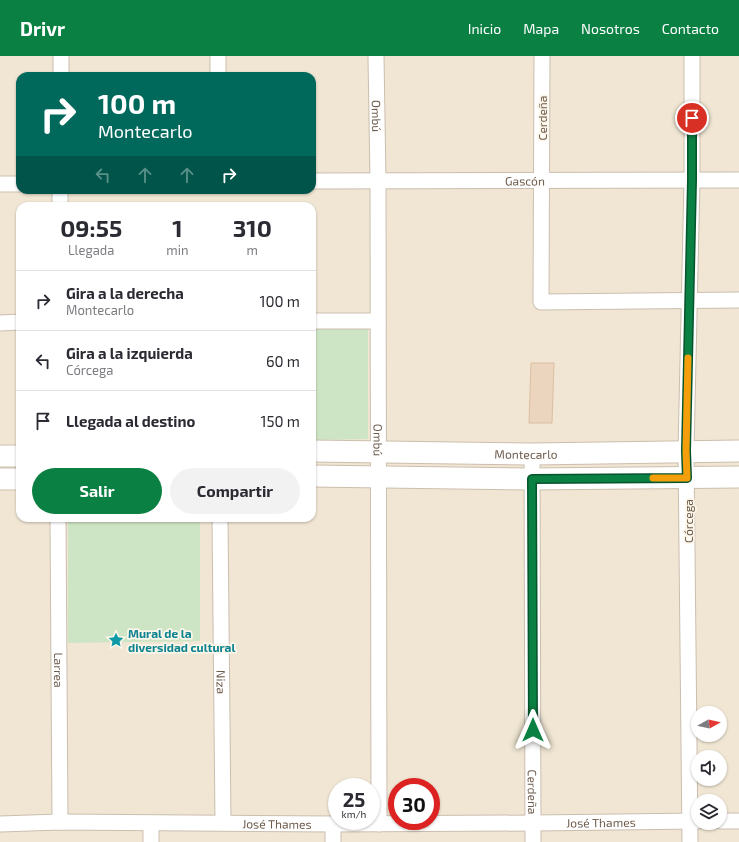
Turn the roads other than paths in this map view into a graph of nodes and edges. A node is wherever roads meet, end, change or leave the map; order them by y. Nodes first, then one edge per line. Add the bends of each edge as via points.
1 (61, 56) edge
2 (218, 56) edge
3 (376, 56) edge
4 (542, 56) edge
5 (692, 56) edge
6 (61, 72) edge
7 (218, 72) edge
8 (541, 180) junction
9 (692, 180) junction
10 (739, 180) edge
11 (316, 181) edge
12 (378, 181) junction
13 (0, 184) edge
14 (16, 184) edge
15 (690, 300) junction
16 (739, 300) edge
17 (316, 321) edge
18 (378, 321) junction
19 (16, 322) edge
20 (0, 323) edge
21 (316, 451) edge
22 (378, 451) junction
23 (686, 451) junction
24 (739, 451) edge
25 (532, 454) junction
26 (0, 456) edge
27 (16, 456) edge
28 (316, 476) edge
29 (739, 477) edge
30 (379, 478) junction
31 (687, 478) junction
32 (0, 479) edge
33 (16, 479) edge
34 (532, 479) junction
35 (58, 522) edge
36 (220, 522) edge
37 (379, 778) edge
38 (693, 794) edge
39 (691, 821) edge
40 (727, 821) edge
41 (739, 821) edge
42 (60, 822) junction
43 (151, 823) junction
44 (223, 823) junction
45 (534, 823) junction
46 (0, 824) edge
47 (328, 824) edge
48 (380, 824) edge
49 (333, 830) edge
50 (692, 830) edge
51 (151, 842) edge
52 (333, 842) edge
53 (533, 842) edge
54 (690, 842) edge

1 - 6 street
2 - 7 street
3 - 12 street, Ombú
4 - 8 street, Cerdeña
5 - 9 street, Córcega
8 - 9 street, Gascón
8 - 12 street, Gascón
8 - 15 street, Cerdeña via 541,302
9 - 10 street, Gascón
9 - 15 street, Córcega
11 - 12 street, Gascón
12 - 18 street, Ombú
13 - 14 street
15 - 16 street
15 - 23 street, Córcega
17 - 18 street
18 - 22 street, Ombú
19 - 20 street
21 - 22 main road, Montecarlo
22 - 25 main road, Montecarlo
22 - 30 street, Ombú
23 - 24 main road, Montecarlo
23 - 25 main road, Montecarlo
23 - 31 street, Córcega
25 - 34 street, Cerdeña
26 - 27 main road
28 - 30 main road
29 - 31 main road
30 - 34 main road
30 - 37 street, Ombú
31 - 34 main road
31 - 38 street, Córcega
32 - 33 main road
34 - 45 street, Cerdeña
35 - 42 street, Larrea
36 - 44 street, Niza
39 - 45 street, José Thames
40 - 41 street
42 - 43 street, José Thames
42 - 46 street, José Thames
43 - 44 street, José Thames
43 - 51 street
44 - 47 street, José Thames
45 - 48 street, José Thames
45 - 53 street, Cerdeña
49 - 52 street
50 - 54 street, Córcega

